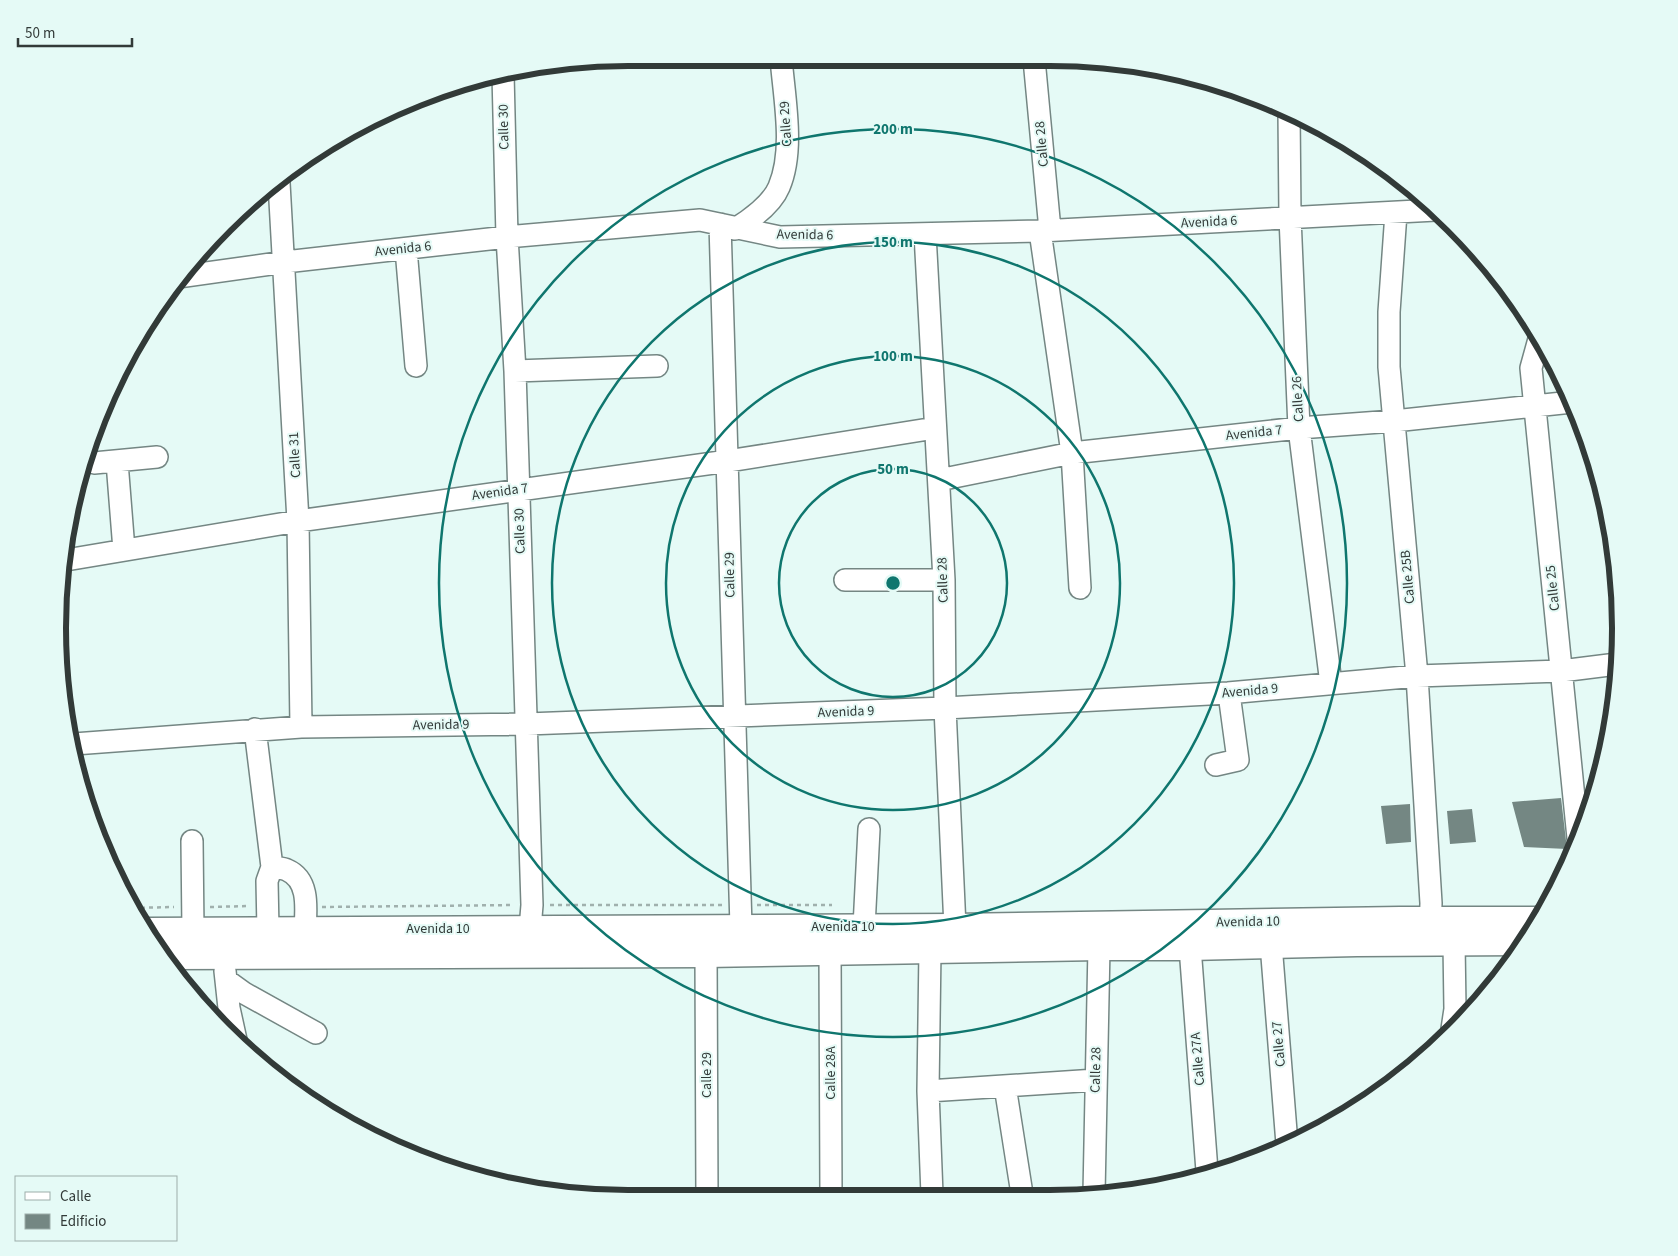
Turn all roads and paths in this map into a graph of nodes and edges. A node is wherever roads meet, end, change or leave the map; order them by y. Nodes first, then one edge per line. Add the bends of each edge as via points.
1 (782, 66) edge
2 (1034, 66) edge
3 (503, 80) edge
4 (1289, 120) edge
5 (279, 188) edge
6 (1425, 211) edge
7 (1396, 213) junction
8 (1290, 217) junction
9 (728, 226) junction
10 (1045, 230) junction
11 (925, 234) junction
12 (507, 238) junction
13 (406, 249) junction
14 (285, 262) junction
15 (191, 275) edge
16 (1537, 348) edge
17 (416, 366) dead end
18 (657, 366) dead end
19 (515, 371) junction
20 (1564, 403) edge
21 (1534, 405) junction
22 (1394, 421) junction
23 (935, 428) junction
24 (1300, 428) junction
25 (1072, 453) junction
26 (158, 457) dead end
27 (728, 461) junction
28 (117, 462) junction
29 (94, 463) dead end
30 (939, 480) junction
31 (518, 489) junction
32 (298, 521) junction
33 (124, 550) junction
34 (71, 559) edge
35 (844, 580) dead end
36 (944, 580) junction
37 (1080, 588) dead end
38 (1611, 665) edge
39 (1561, 671) junction
40 (1417, 676) junction
41 (1331, 684) junction
42 (1228, 693) junction
43 (945, 708) junction
44 (734, 715) junction
45 (527, 724) junction
46 (302, 727) junction
47 (255, 729) junction
48 (78, 744) edge
49 (1216, 765) dead end
50 (1577, 823) edge
51 (869, 829) dead end
52 (192, 841) dead end
53 (272, 867) junction
54 (142, 910) edge
55 (741, 916) junction
56 (864, 916) junction
57 (531, 917) junction
58 (267, 918) junction
59 (305, 918) junction
60 (193, 919) junction
61 (1528, 922) edge
62 (955, 927) junction
63 (154, 929) edge
64 (1438, 935) junction
65 (1516, 941) edge
66 (1271, 944) junction
67 (1099, 947) junction
68 (1190, 947) junction
69 (930, 950) junction
70 (830, 951) junction
71 (706, 954) junction
72 (174, 958) edge
73 (225, 968) junction
74 (1454, 1018) edge
75 (233, 1027) edge
76 (316, 1033) dead end
77 (1096, 1080) junction
78 (1005, 1086) junction
79 (928, 1091) junction
80 (1286, 1137) edge
81 (1207, 1167) edge
82 (1094, 1188) edge
83 (707, 1190) edge
84 (831, 1190) edge
85 (932, 1190) edge
86 (1021, 1190) edge

1 - 9 street, Calle 29 via 788,152 779,188 749,220
2 - 10 street, Calle 28
3 - 12 street, Calle 30
4 - 8 street, Calle 26
5 - 14 street, Calle 31
6 - 7 street, Avenida 6
7 - 8 street, Avenida 6
7 - 22 street, Calle 25B via 1389,312 1389,367
8 - 10 street, Avenida 6
8 - 24 street, Calle 26
9 - 11 street, Avenida 6 via 780,237
9 - 12 street, Avenida 6 via 700,220
9 - 27 street, Calle 29
10 - 11 street, Avenida 6
10 - 25 street, Calle 28
11 - 23 street, Calle 28
12 - 13 street, Avenida 6
12 - 19 street, Calle 30
13 - 14 street, Avenida 6
13 - 17 street
14 - 15 street, Avenida 6
14 - 32 street, Calle 31
16 - 21 street, Calle 25 via 1531,368
18 - 19 street
19 - 31 street, Calle 30
20 - 21 street, Avenida 7
21 - 22 street, Avenida 7
21 - 39 street, Calle 25
22 - 24 street, Avenida 7
22 - 40 street, Calle 25B
23 - 27 street, Avenida 7
23 - 30 street, Calle 28
24 - 25 street, Avenida 7
24 - 41 street, Calle 26
25 - 30 street, Avenida 7
25 - 37 street, Calle 28
26 - 28 street
27 - 31 street, Avenida 7
27 - 44 street, Calle 29
28 - 29 street
28 - 33 street
30 - 36 street, Calle 28
31 - 32 street, Avenida 7
31 - 45 street, Calle 30
32 - 33 street, Avenida 7
32 - 46 street, Calle 31
33 - 34 street, Avenida 7
35 - 36 street
36 - 43 street, Calle 28
38 - 39 street, Avenida 9
39 - 40 street, Avenida 9
39 - 50 street, Calle 25
40 - 41 street, Avenida 9
40 - 64 street, Calle 25B
41 - 42 street, Avenida 9
42 - 43 street, Avenida 9
42 - 49 street via 1238,760
43 - 44 street, Avenida 9
43 - 62 street, Calle 28
44 - 45 street, Avenida 9
44 - 55 street, Calle 29
45 - 46 street, Avenida 9
45 - 57 street, Calle 30
46 - 47 street, Avenida 9
47 - 48 street, Avenida 9
47 - 53 street
51 - 56 street
52 - 60 street
53 - 58 street via 268,881
53 - 59 street via 287,870 303,884
54 - 60 path
55 - 56 main road, Avenida 10
55 - 56 path
55 - 57 main road, Avenida 10
55 - 57 path
56 - 62 main road, Avenida 10
57 - 59 main road, Avenida 10
57 - 59 path
58 - 59 main road, Avenida 10
58 - 60 main road, Avenida 10
58 - 60 path
60 - 63 main road, Avenida 10
61 - 64 main road, Avenida 10
62 - 64 main road, Avenida 10
64 - 65 main road, Avenida 10
64 - 66 main road, Avenida 10
64 - 74 street, Calle 25B via 1455,1009
66 - 68 main road, Avenida 10
66 - 80 street, Calle 27
67 - 68 main road, Avenida 10
67 - 69 main road, Avenida 10
67 - 77 street, Calle 28
68 - 81 street, Calle 27A
69 - 70 main road, Avenida 10
69 - 79 street
70 - 71 main road, Avenida 10
70 - 84 street, Calle 28A
71 - 73 main road, Avenida 10
71 - 83 street, Calle 29
72 - 73 main road, Avenida 10
73 - 75 street
73 - 76 street via 244,994
77 - 78 street
77 - 82 street, Calle 28
78 - 79 street
78 - 86 street
79 - 85 street

